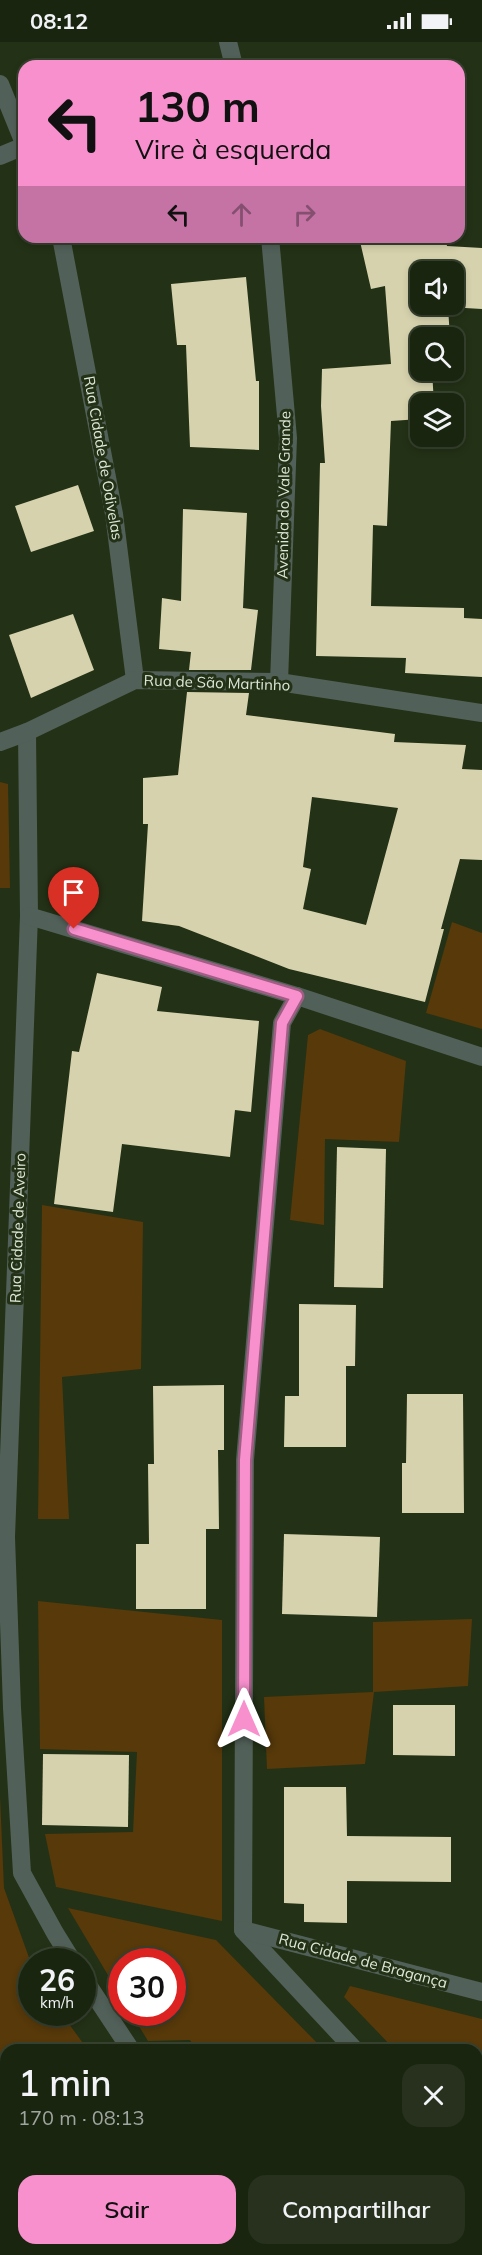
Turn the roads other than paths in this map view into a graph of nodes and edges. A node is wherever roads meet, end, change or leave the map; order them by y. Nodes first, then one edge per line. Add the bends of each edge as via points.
1 (228, 42) edge
2 (232, 60) edge
3 (0, 84) edge
4 (18, 129) edge
5 (18, 147) edge
6 (0, 156) edge
7 (62, 243) edge
8 (271, 243) edge
9 (135, 680) junction
10 (279, 682) junction
11 (482, 713) edge
12 (27, 732) junction
13 (0, 742) edge
14 (29, 916) junction
15 (297, 996) junction
16 (482, 1057) edge
17 (243, 1930) junction
18 (64, 1948) edge
19 (482, 1992) edge
20 (96, 1997) edge
21 (127, 2044) edge
22 (349, 2044) edge

1 - 2 street
3 - 4 street
5 - 6 street
7 - 9 street, Rua Cidade de Odivelas via 114,514
8 - 10 street, Avenida do Vale Grande via 288,438
9 - 10 street, Rua de São Martinho
9 - 12 street, Rua de São Martinho
10 - 11 street, Rua de São Martinho
12 - 13 street, Rua de São Martinho
12 - 14 street, Rua Cidade de Aveiro
14 - 15 street
14 - 18 street, Rua Cidade de Aveiro via 6,1537 22,1873
15 - 16 street
15 - 17 street via 282,1023 245,1460
17 - 19 street, Rua Cidade de Bragança
17 - 22 street
20 - 21 street

